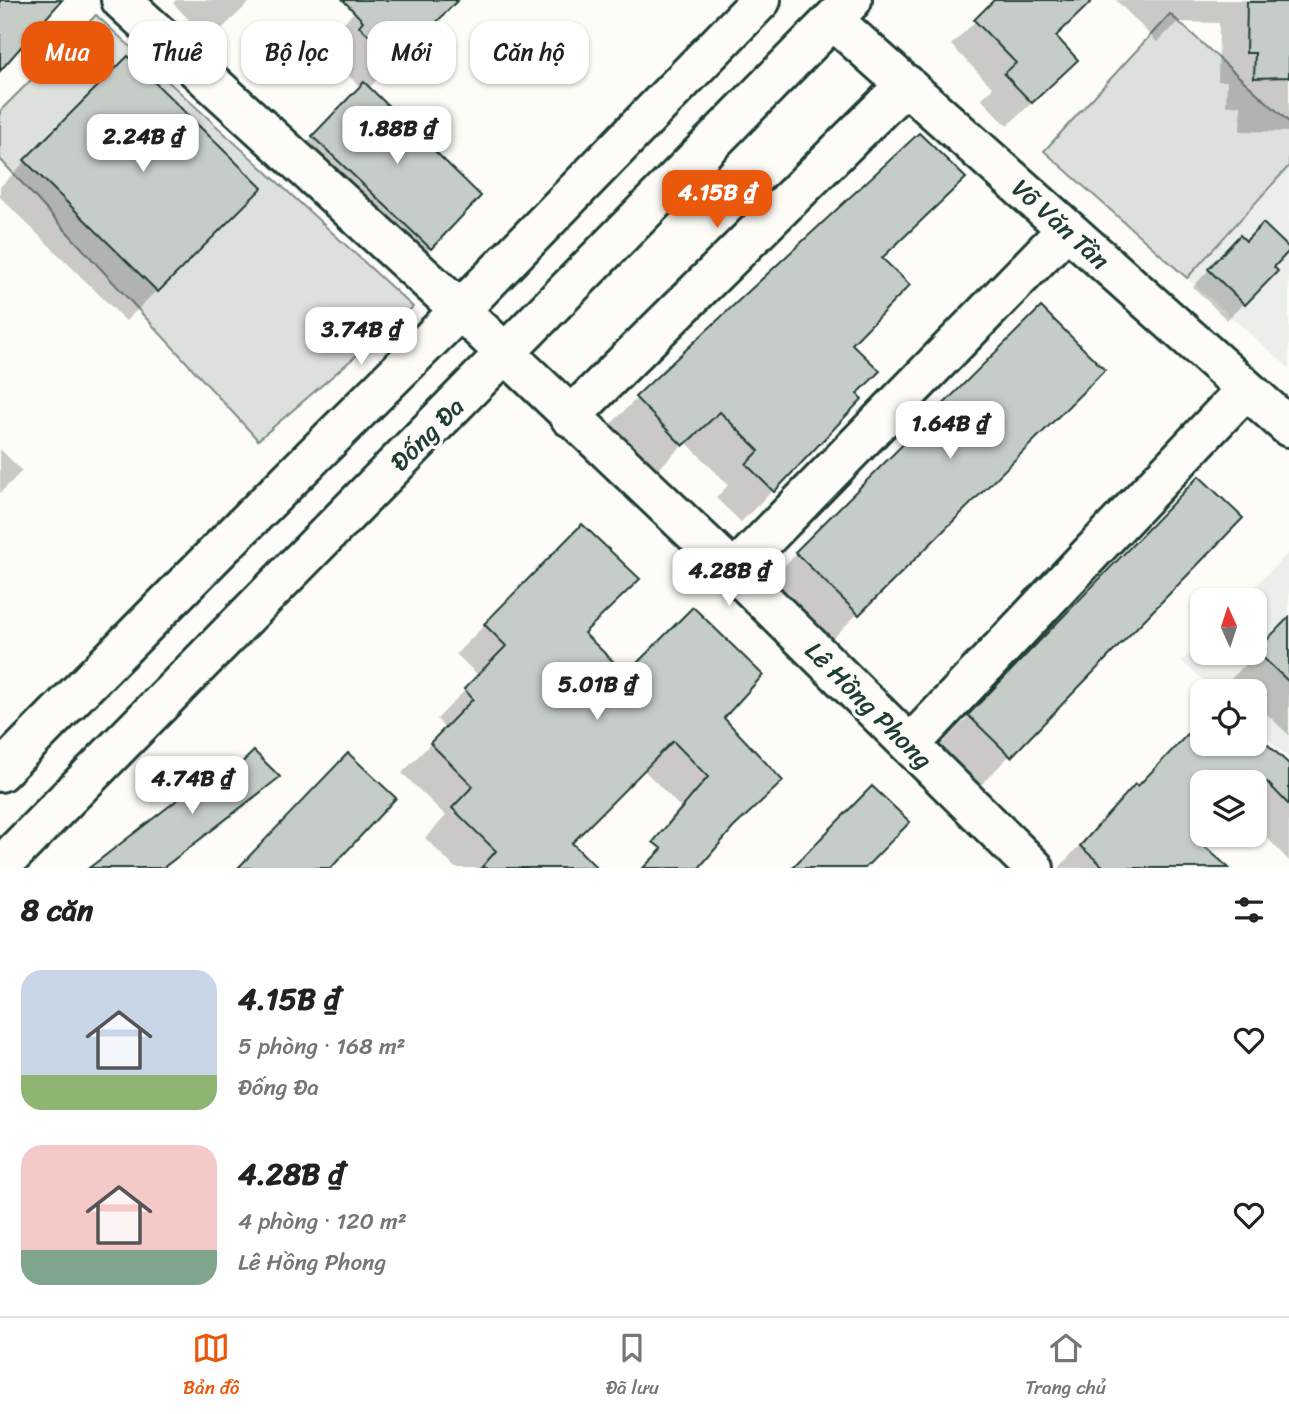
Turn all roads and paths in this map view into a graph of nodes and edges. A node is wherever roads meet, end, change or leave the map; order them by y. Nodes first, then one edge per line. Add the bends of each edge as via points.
1 (121, 0) edge
2 (761, 0) edge
3 (843, 10) edge
4 (906, 84) junction
5 (1067, 229) junction
6 (460, 310) junction
7 (505, 355) junction
8 (1246, 389) junction
9 (570, 417) junction
10 (1289, 427) edge
11 (734, 571) junction
12 (910, 745) junction
13 (0, 772) edge
14 (0, 867) edge
15 (1034, 868) edge

1 - 6 street, Lê Hồng Phong
2 - 6 street
3 - 4 street, Võ Văn Tần
3 - 7 street, Đống Đa
4 - 5 street, Võ Văn Tần
4 - 9 street
5 - 8 street, Võ Văn Tần
5 - 11 street
6 - 7 street, Lê Hồng Phong
6 - 13 street
7 - 9 street, Lê Hồng Phong
7 - 14 street, Đống Đa
8 - 10 street, Võ Văn Tần
8 - 12 street
9 - 11 street, Lê Hồng Phong
11 - 12 street, Lê Hồng Phong
12 - 15 street, Lê Hồng Phong

